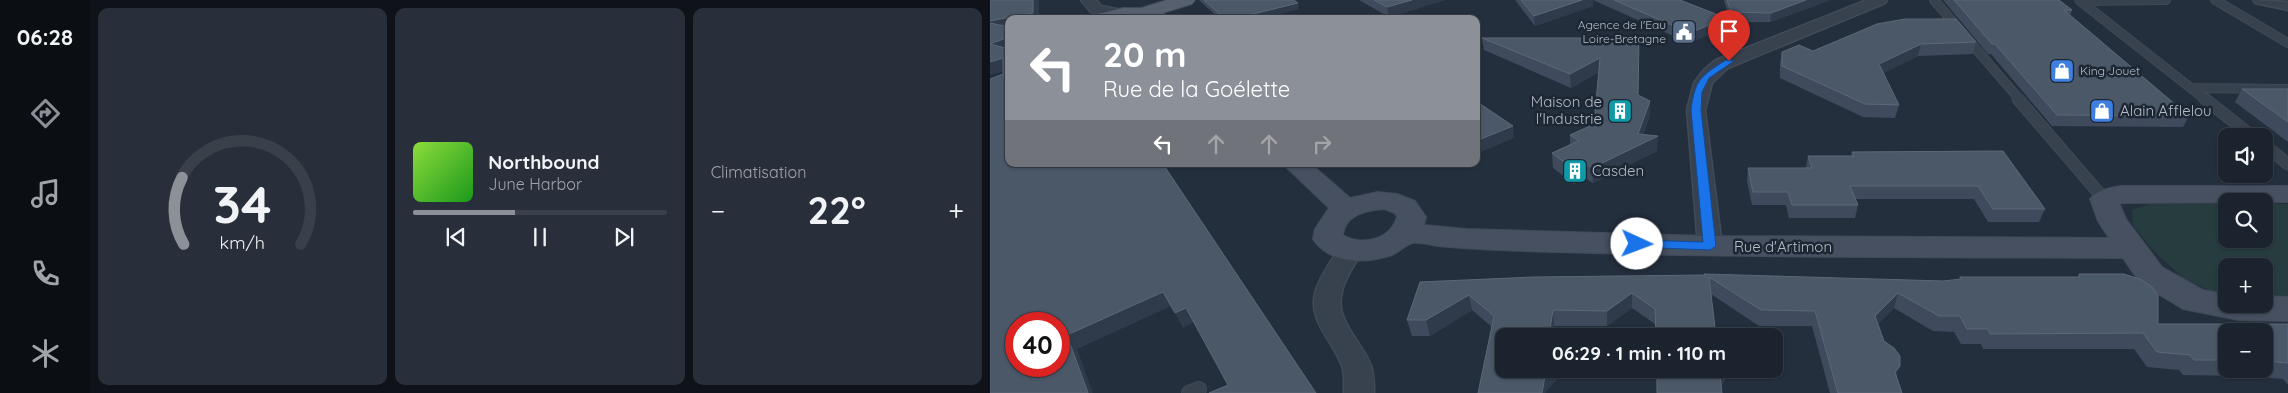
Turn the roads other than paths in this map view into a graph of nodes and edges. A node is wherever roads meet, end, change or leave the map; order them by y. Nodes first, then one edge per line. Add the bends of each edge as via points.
1 (1186, 0) edge
2 (1192, 0) edge
3 (1880, 0) edge
4 (1934, 0) edge
5 (2080, 0) edge
6 (2166, 0) edge
7 (2215, 0) edge
8 (1084, 4) edge
9 (1143, 13) junction
10 (1121, 14) junction
11 (1117, 15) edge
12 (1150, 15) edge
13 (1169, 15) edge
14 (2288, 43) edge
15 (2192, 88) junction
16 (2288, 89) edge
17 (2242, 128) edge
18 (2273, 152) edge
19 (2288, 164) edge
20 (1299, 167) edge
21 (2288, 194) edge
22 (2104, 199) junction
23 (1346, 210) junction
24 (1406, 232) junction
25 (1710, 246) junction
26 (2131, 248) junction
27 (1350, 252) junction
28 (2288, 309) edge
29 (1359, 393) edge

1 - 9 main road
2 - 13 main road
3 - 25 street via 1722,64 1706,76 1698,92 1696,110
4 - 22 lane
5 - 6 lane
5 - 15 lane
7 - 14 lane
8 - 10 street
9 - 10 main road
9 - 12 main road
10 - 11 main road
15 - 16 lane
15 - 17 lane
18 - 19 lane
20 - 23 street
21 - 22 street via 2120,194
22 - 26 street via 2112,221
23 - 24 street via 1373,201 1399,203 1412,215 1412,224
23 - 27 street via 1334,219 1328,229 1328,239 1336,247
24 - 25 street, Rue d'Artimon via 1466,239
24 - 27 street via 1391,244
25 - 26 street, Rue d'Artimon
26 - 28 street via 2151,275 2195,300 2239,308
27 - 29 street via 1334,279 1327,304 1329,318 1352,354

